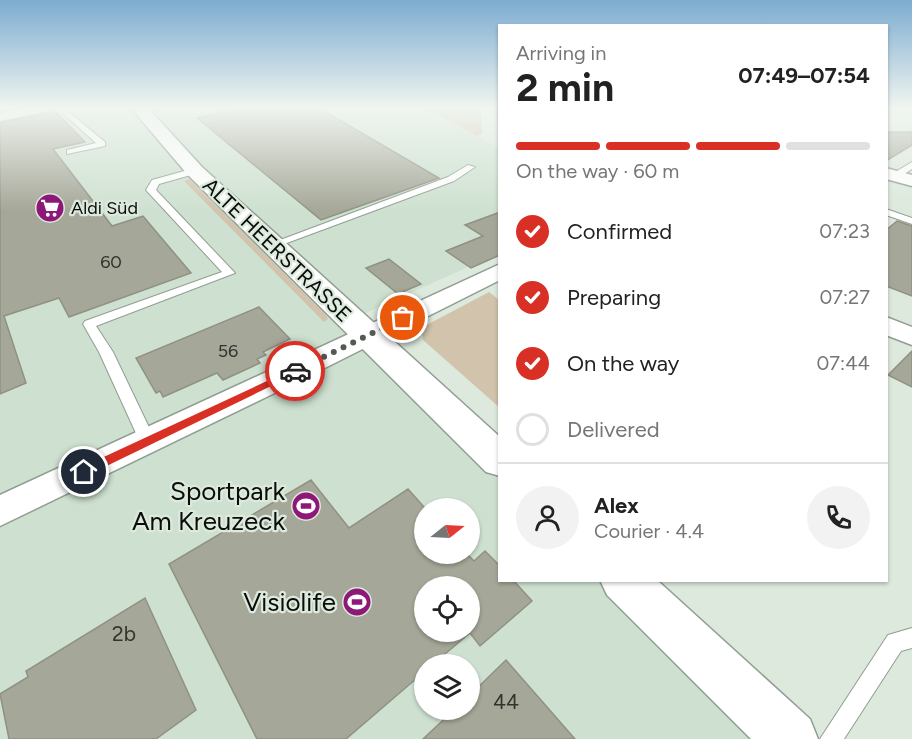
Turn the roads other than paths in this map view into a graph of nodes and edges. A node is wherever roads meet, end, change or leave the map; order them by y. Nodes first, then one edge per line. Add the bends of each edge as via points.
1 (100, 142) edge
2 (170, 142) edge
3 (70, 152) dead end
4 (912, 165) edge
5 (471, 166) dead end
6 (195, 171) junction
7 (898, 177) edge
8 (888, 213) edge
9 (912, 221) edge
10 (272, 245) junction
11 (498, 271) edge
12 (888, 325) edge
13 (367, 335) junction
14 (912, 337) edge
15 (148, 442) junction
16 (498, 459) edge
17 (0, 511) edge
18 (625, 582) edge
19 (912, 638) edge
20 (790, 739) edge
21 (831, 739) edge

1 - 3 lane
2 - 6 street, ALTE HEERSTRASSE
4 - 7 lane
5 - 10 lane via 452,179
6 - 10 street, ALTE HEERSTRASSE
6 - 15 lane via 155,182 151,189 229,273 89,324
8 - 9 lane
10 - 13 street, ALTE HEERSTRASSE
11 - 13 street
12 - 14 street
13 - 15 street
13 - 16 street, ALTE HEERSTRASSE
15 - 17 street
18 - 20 street
19 - 21 lane via 895,642

